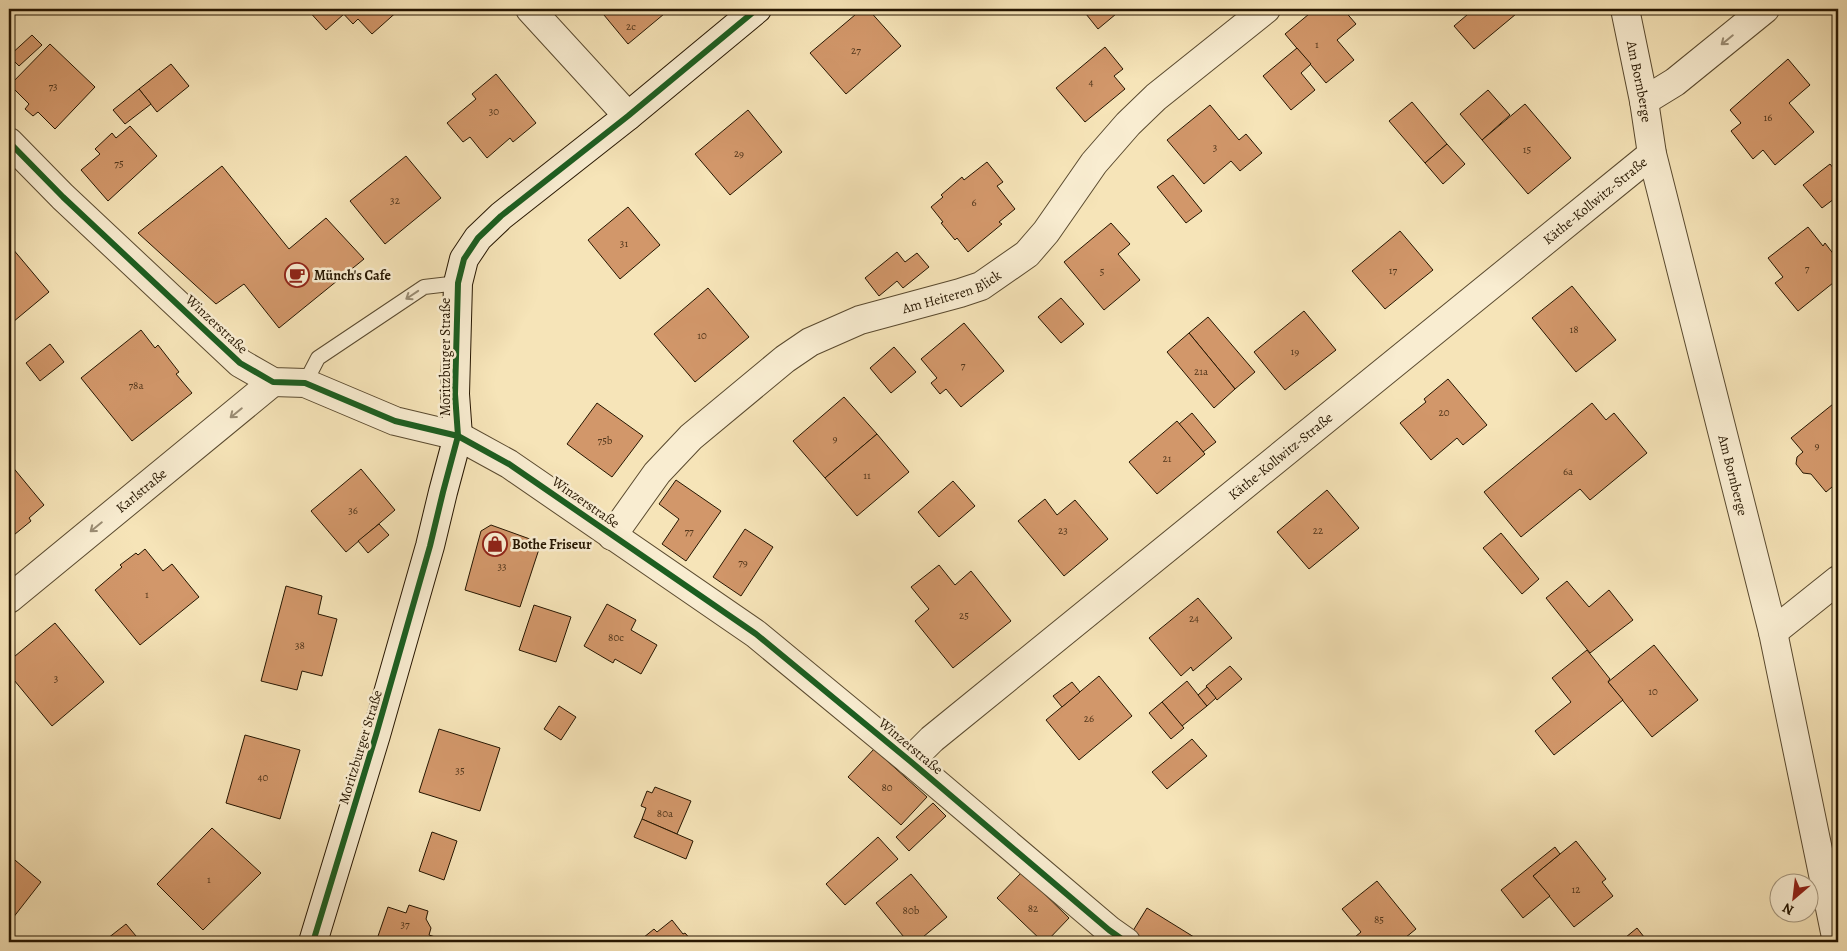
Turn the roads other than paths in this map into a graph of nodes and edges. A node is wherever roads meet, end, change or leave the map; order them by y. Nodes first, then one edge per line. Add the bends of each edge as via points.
1 (530, 9) edge
2 (758, 9) edge
3 (1266, 9) edge
4 (1625, 9) edge
5 (1765, 9) edge
6 (1644, 102) junction
7 (628, 116) junction
8 (9, 142) edge
9 (1652, 154) junction
10 (458, 283) junction
11 (273, 382) junction
12 (305, 383) junction
13 (458, 436) junction
14 (612, 536) junction
15 (1838, 580) edge
16 (9, 599) edge
17 (1773, 632) junction
18 (910, 761) junction
19 (1111, 938) edge
20 (313, 942) edge
21 (1836, 942) edge

1 - 7 street
2 - 7 street, Moritzburger Straße
3 - 14 street, Am Heiteren Blick via 1156,97 1128,124 1094,163 1027,254 981,286 860,320 810,342 691,437 657,473
4 - 6 street, Am Bornberge
5 -> 6 street via 1675,82
6 - 9 street, Am Bornberge
7 - 10 street, Moritzburger Straße via 501,216 478,238 464,260
8 - 11 street, Winzerstraße via 240,363
9 - 17 street, Am Bornberge
9 - 18 street, Käthe-Kollwitz-Straße via 932,739
10 -> 12 lane via 424,287 318,358
10 - 13 street, Moritzburger Straße via 455,394
11 - 12 street, Winzerstraße
11 -> 16 street, Karlstraße
12 - 13 street, Winzerstraße via 395,422
13 - 14 street, Winzerstraße via 509,464
13 - 20 street, Moritzburger Straße via 384,708
14 - 18 street, Winzerstraße via 756,634
15 - 17 street
17 - 21 street, Am Bornberge
18 - 19 street, Winzerstraße

